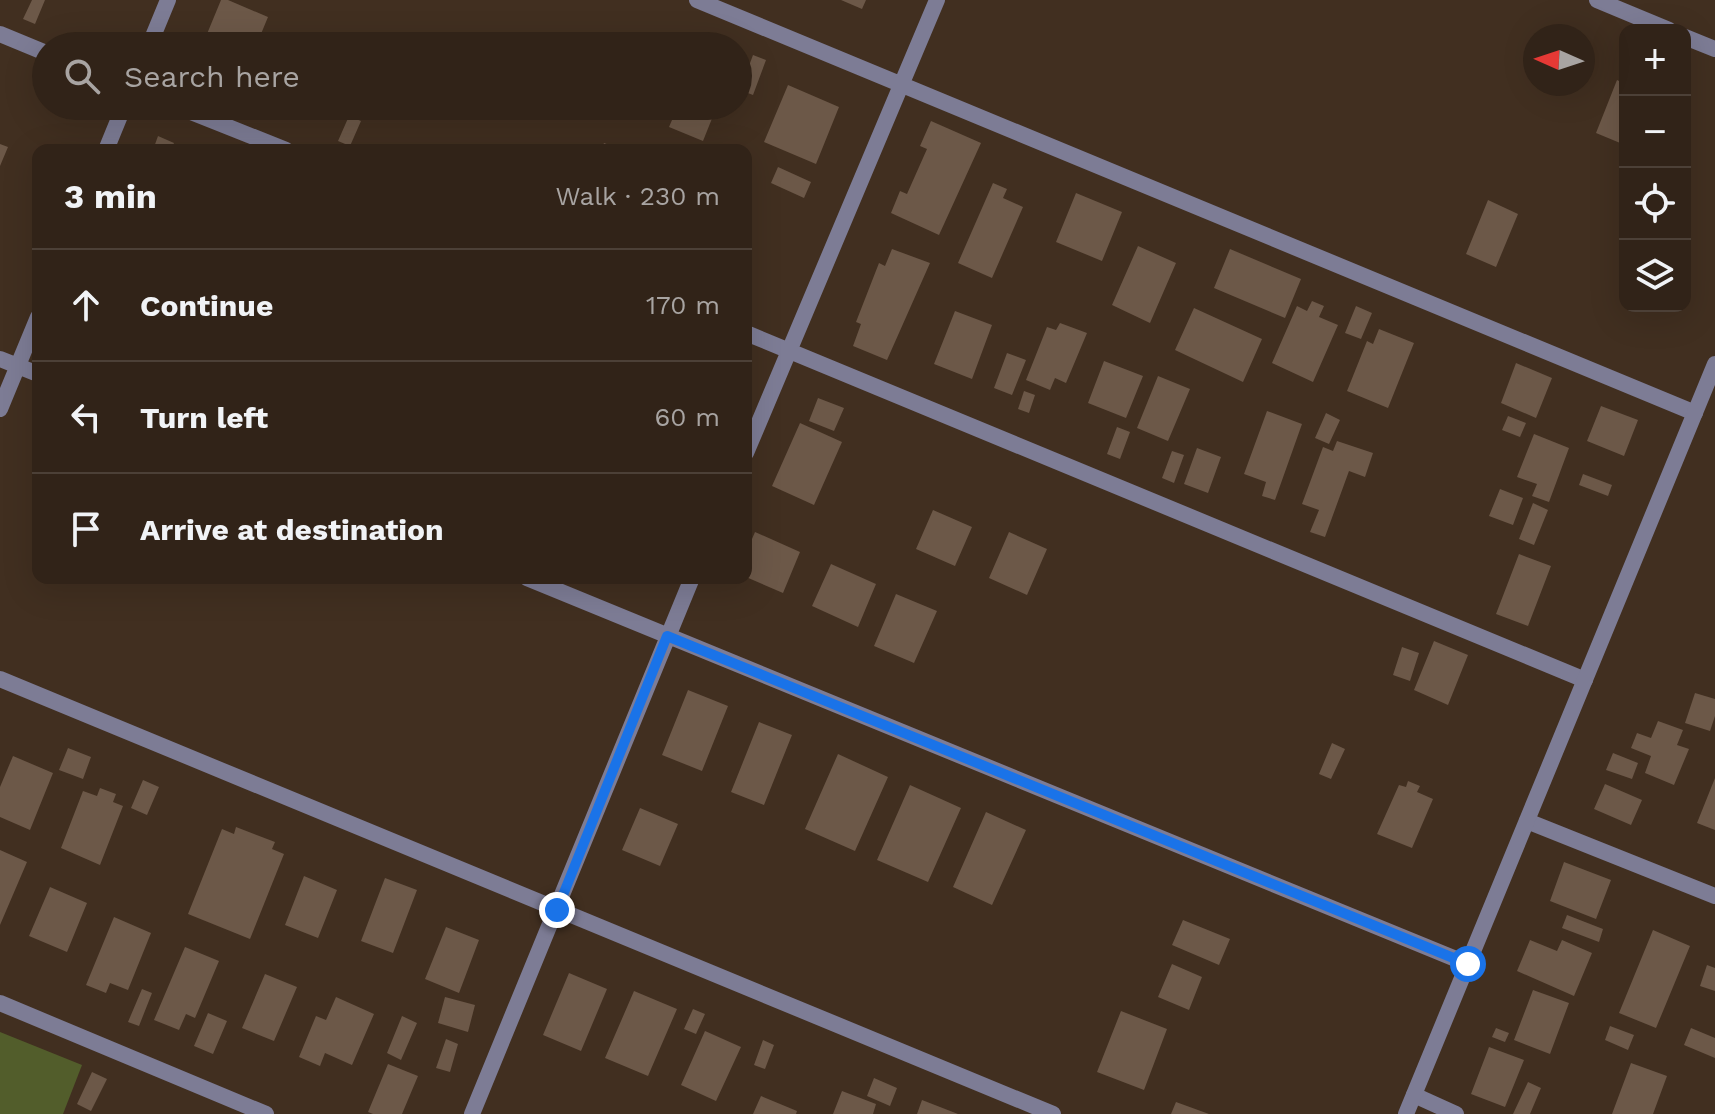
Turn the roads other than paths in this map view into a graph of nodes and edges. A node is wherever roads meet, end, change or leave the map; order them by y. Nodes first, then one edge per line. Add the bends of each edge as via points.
1 (168, 0) edge
2 (697, 0) edge
3 (937, 0) edge
4 (1597, 0) edge
5 (1655, 24) edge
6 (155, 32) edge
7 (0, 34) edge
8 (1691, 39) edge
9 (32, 47) edge
10 (1715, 49) edge
11 (901, 85) junction
12 (118, 120) edge
13 (211, 120) edge
14 (108, 144) edge
15 (271, 144) edge
16 (32, 332) edge
17 (752, 335) edge
18 (790, 351) junction
19 (0, 359) edge
20 (1715, 364) edge
21 (18, 366) junction
22 (32, 372) edge
23 (0, 409) edge
24 (1695, 413) junction
25 (752, 439) edge
26 (541, 584) edge
27 (689, 584) edge
28 (667, 636) junction
29 (0, 679) edge
30 (1585, 680) junction
31 (1527, 821) junction
32 (1715, 896) edge
33 (557, 910) junction
34 (1468, 964) junction
35 (0, 1003) edge
36 (1414, 1095) junction
37 (266, 1114) edge
38 (472, 1114) edge
39 (1053, 1114) edge
40 (1406, 1114) edge
41 (1456, 1114) edge

1 - 6 street
2 - 11 street
3 - 11 street
4 - 5 street
7 - 9 street
8 - 10 street
11 - 18 street
11 - 24 street
12 - 14 street
13 - 15 street
16 - 21 street
17 - 18 street
18 - 25 street
18 - 30 street
19 - 21 street
20 - 24 street
21 - 22 street
21 - 23 street
24 - 30 street
26 - 28 street
27 - 28 street
28 - 33 street
28 - 34 street
29 - 33 street
30 - 31 street
31 - 32 street
31 - 34 street
33 - 38 street
33 - 39 street
34 - 36 street
35 - 37 street
36 - 40 street
36 - 41 street

